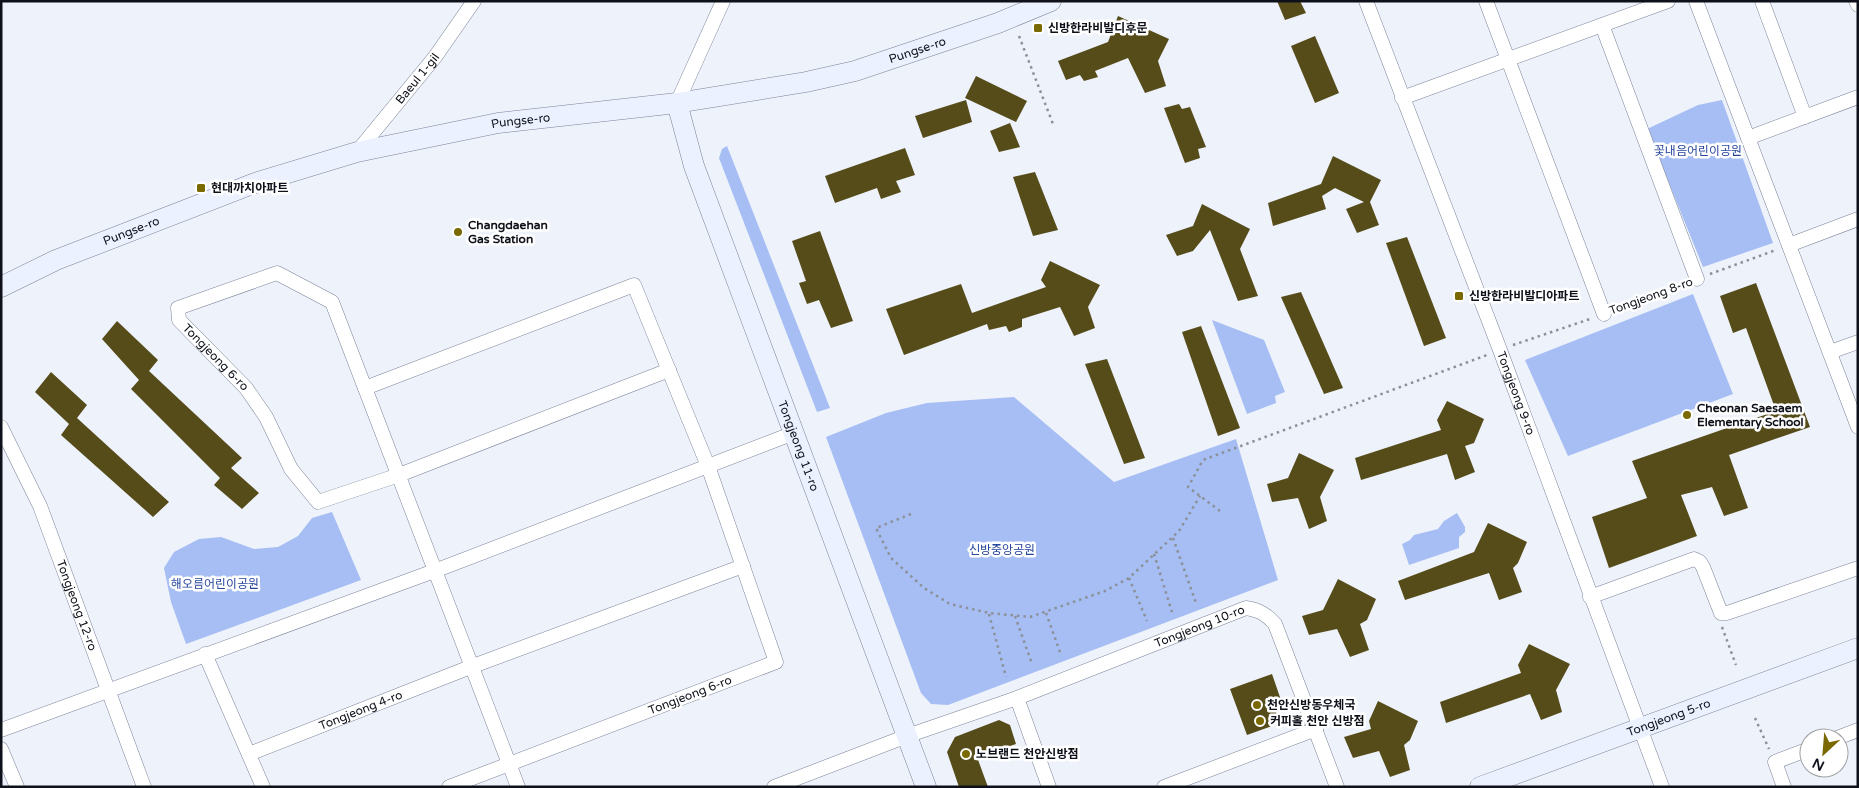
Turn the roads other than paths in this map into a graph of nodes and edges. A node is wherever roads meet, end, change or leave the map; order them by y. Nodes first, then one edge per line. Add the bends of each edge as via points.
1 (474, 1) edge
2 (722, 1) edge
3 (1051, 1) edge
4 (1366, 1) edge
5 (1486, 1) edge
6 (1668, 1) edge
7 (1696, 1) edge
8 (1762, 1) edge
9 (1856, 1) edge
10 (1858, 5) edge
11 (1602, 25) junction
12 (1507, 60) junction
13 (1858, 97) edge
14 (1402, 98) junction
15 (678, 103) junction
16 (1805, 117) junction
17 (1748, 138) junction
18 (358, 152) junction
19 (1858, 218) edge
20 (1789, 245) junction
21 (1697, 279) road end
22 (1, 287) edge
23 (1604, 314) road end
24 (1858, 342) edge
25 (1830, 352) junction
26 (669, 370) junction
27 (366, 388) junction
28 (1, 427) edge
29 (1858, 427) edge
30 (794, 433) junction
31 (708, 466) junction
32 (399, 474) junction
33 (743, 566) junction
34 (1858, 568) edge
35 (436, 570) junction
36 (1590, 596) junction
37 (1858, 648) edge
38 (205, 654) junction
39 (473, 666) junction
40 (108, 689) junction
41 (1017, 698) junction
42 (1316, 729) junction
43 (1640, 729) junction
44 (1, 730) edge
45 (907, 736) junction
46 (1, 749) edge
47 (1799, 753) edge
48 (249, 754) junction
49 (509, 764) junction
50 (801, 782) edge
51 (17, 787) edge
52 (144, 787) edge
53 (263, 787) edge
54 (449, 787) edge
55 (518, 787) edge
56 (774, 787) edge
57 (926, 787) edge
58 (1049, 787) edge
59 (1164, 787) edge
60 (1337, 787) edge
61 (1480, 787) edge
62 (1662, 787) edge
63 (1784, 787) edge

1 - 18 street, Baeul 1-gil via 436,57
2 - 15 street
3 - 15 street, Pungse-ro via 998,23 855,70 806,82
4 - 14 street, Tongjeong 9-ro
5 - 12 street, Tongjeong 8-ro
6 - 11 street
7 - 17 street
8 - 16 street
9 - 10 street
11 - 12 street
11 - 21 street, Tongjeong 8-ro
12 - 14 street
12 - 23 street, Tongjeong 8-ro
13 - 16 street
14 - 36 street, Tongjeong 9-ro via 1500,350
15 - 18 street, Pungse-ro via 498,123
15 - 30 street, Tongjeong 11-ro via 694,166
16 - 17 street
17 - 20 street
18 - 22 street, Pungse-ro via 255,182 56,260
19 - 20 street
20 - 25 street
24 - 25 street
25 - 29 street
26 - 27 street, Tongjeong 6-ro via 634,285
26 - 31 street, Tongjeong 6-ro
26 - 32 street, Tongjeong 6-ro
27 - 32 street, Tongjeong 6-ro
27 - 32 street, Tongjeong 6-ro via 332,302 277,273 178,308 179,320 246,388 266,417 291,469 318,502
28 - 40 street, Tongjeong 12-ro via 40,506
30 - 31 street
30 - 45 street, Tongjeong 11-ro
31 - 33 street, Tongjeong 6-ro
31 - 35 street
32 - 35 street, Tongjeong 6-ro
33 - 39 street
33 - 49 street, Tongjeong 6-ro via 776,662
34 - 36 street via 1727,613 1721,613 1703,567 1694,559
35 - 38 street
35 - 39 street
36 - 43 street, Tongjeong 9-ro
37 - 43 street, Tongjeong 5-ro
38 - 40 street
38 - 48 street
39 - 48 street, Tongjeong 4-ro
39 - 49 street
40 - 44 street
40 - 52 street, Tongjeong 12-ro
41 - 42 street, Tongjeong 10-ro via 1246,608 1266,614 1275,624
41 - 45 street, Tongjeong 10-ro
41 - 58 street
42 - 59 street
42 - 60 street, Tongjeong 10-ro
43 - 61 street, Tongjeong 5-ro
43 - 62 street, Tongjeong 9-ro
45 - 50 street, Tongjeong 10-ro
45 - 57 street, Tongjeong 11-ro
46 - 51 street
47 - 63 street via 1775,762
48 - 53 street
49 - 54 street
49 - 55 street
50 - 56 street, Tongjeong 10-ro

